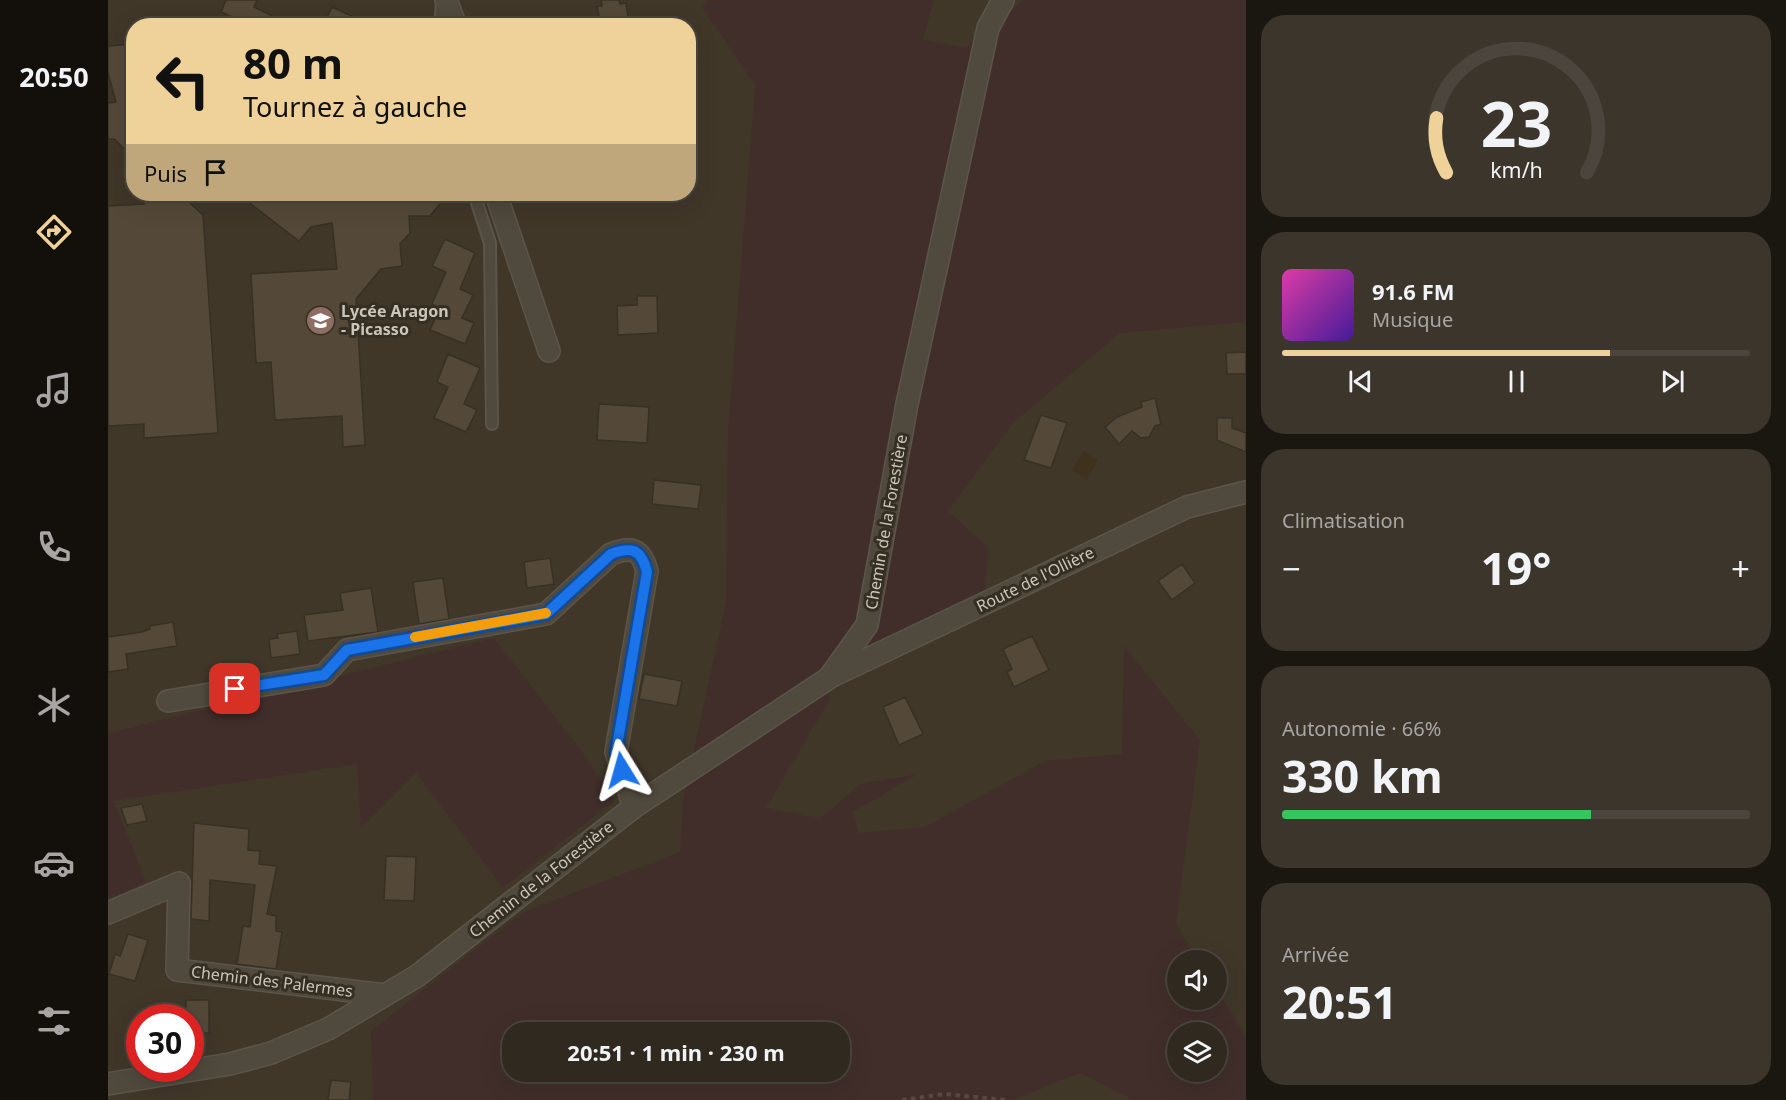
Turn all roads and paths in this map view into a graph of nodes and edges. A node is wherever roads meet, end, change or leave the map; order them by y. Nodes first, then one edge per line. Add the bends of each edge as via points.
1 (444, 0) edge
2 (1003, 0) edge
3 (441, 18) edge
4 (452, 18) edge
5 (476, 201) edge
6 (498, 201) edge
7 (549, 351) dead end
8 (492, 424) dead end
9 (1246, 492) edge
10 (829, 678) junction
11 (168, 700) dead end
12 (634, 807) junction
13 (108, 913) edge
14 (385, 995) junction
15 (108, 1084) edge
16 (902, 1100) edge
17 (1005, 1100) edge

1 - 3 lane
1 - 4 street
2 - 10 street, Chemin de la Forestière via 988,28 906,404 867,625
5 - 8 lane via 490,243
6 - 7 street
9 - 10 street, Route de l'Ollière via 1187,507
10 - 12 street, Chemin de la Forestière
11 - 12 street via 324,675 347,650 546,614 611,554 624,549 638,552 647,572 616,752
12 - 14 street, Chemin de la Forestière via 417,976
13 - 14 street, Chemin des Palermes via 179,883 177,970
14 - 15 street, Chemin de la Forestière via 328,1029 271,1053 230,1064
16 - 17 path via 945,1094

